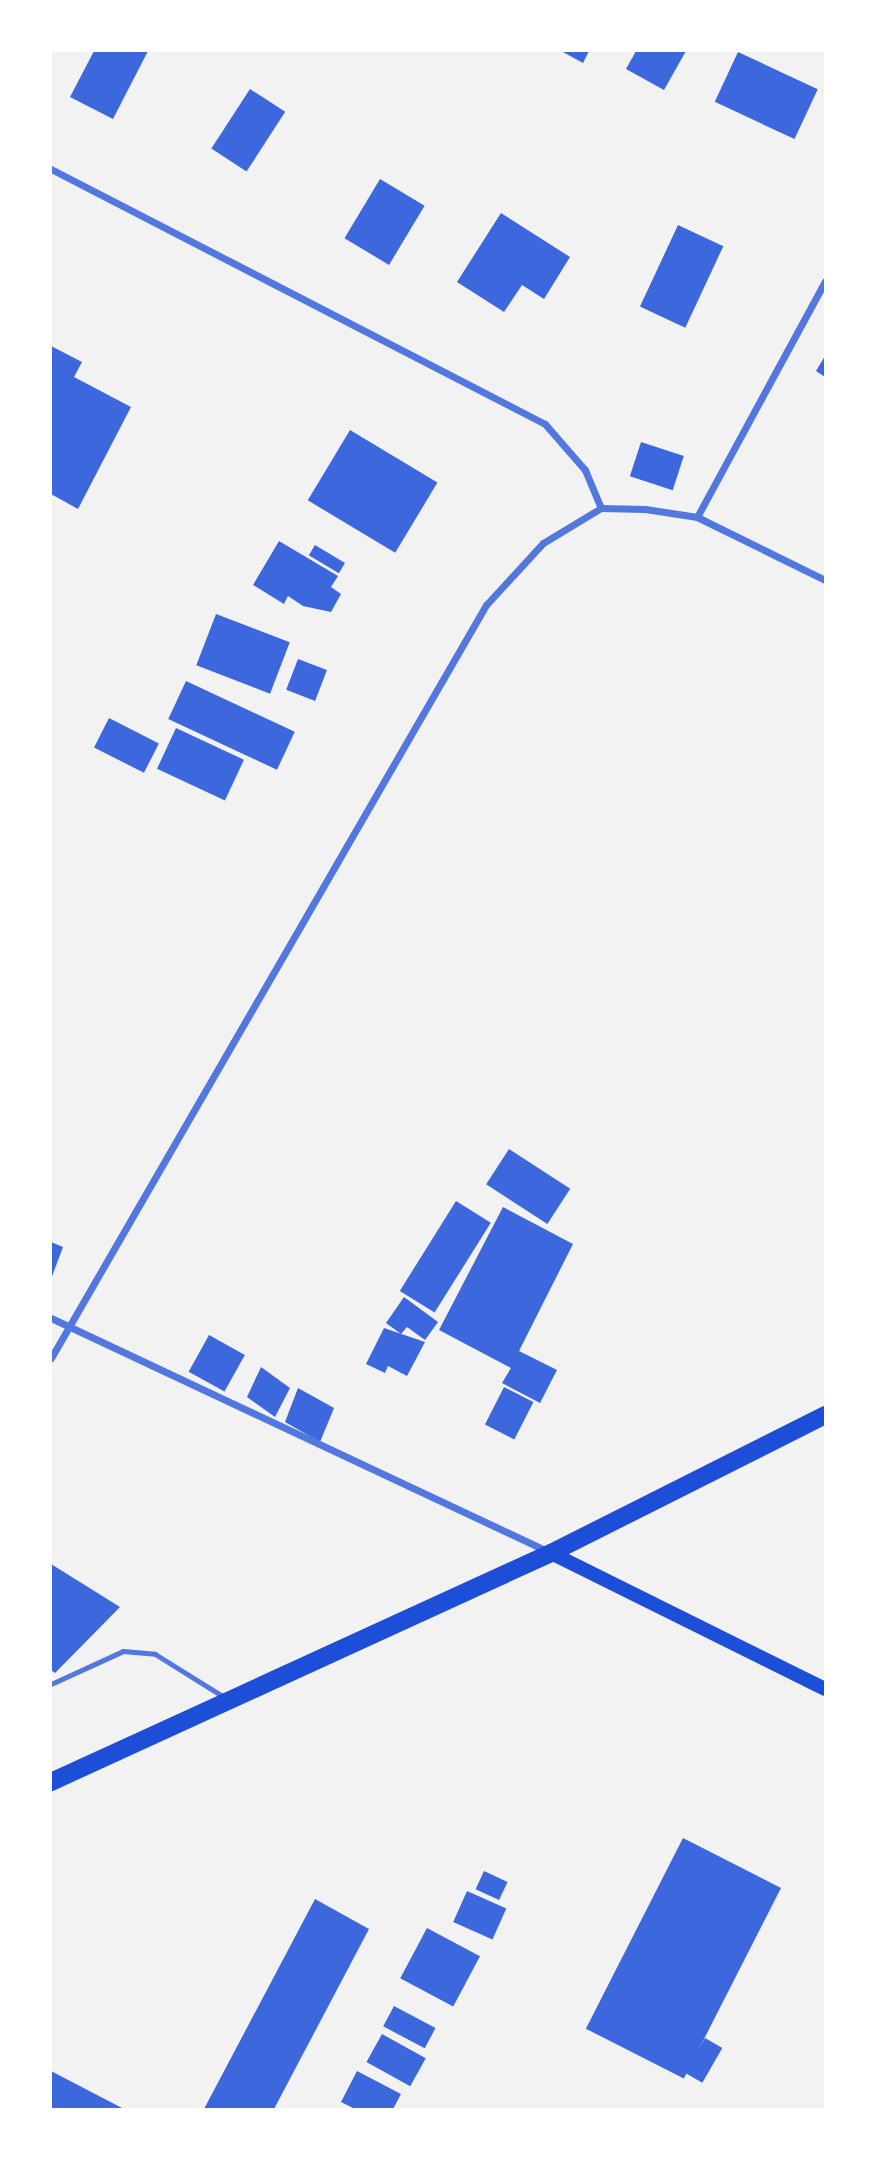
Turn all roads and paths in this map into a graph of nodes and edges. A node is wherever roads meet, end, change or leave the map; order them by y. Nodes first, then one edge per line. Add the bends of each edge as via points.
1 (51, 169) edge
2 (825, 281) edge
3 (601, 508) junction
4 (696, 517) junction
5 (825, 580) edge
6 (51, 1318) edge
7 (69, 1327) junction
8 (51, 1358) edge
9 (825, 1415) edge
10 (551, 1553) junction
11 (51, 1684) edge
12 (825, 1689) edge
13 (230, 1701) junction
14 (51, 1782) edge

1 - 3 street via 545,424 585,470
2 - 4 street
3 - 4 street
3 - 7 street via 542,543 486,605
4 - 5 street
6 - 7 street
7 - 8 street
7 - 10 street
9 - 10 main road
10 - 12 main road
10 - 13 main road
11 - 13 lane via 88,1663 123,1651 155,1654
13 - 14 main road

